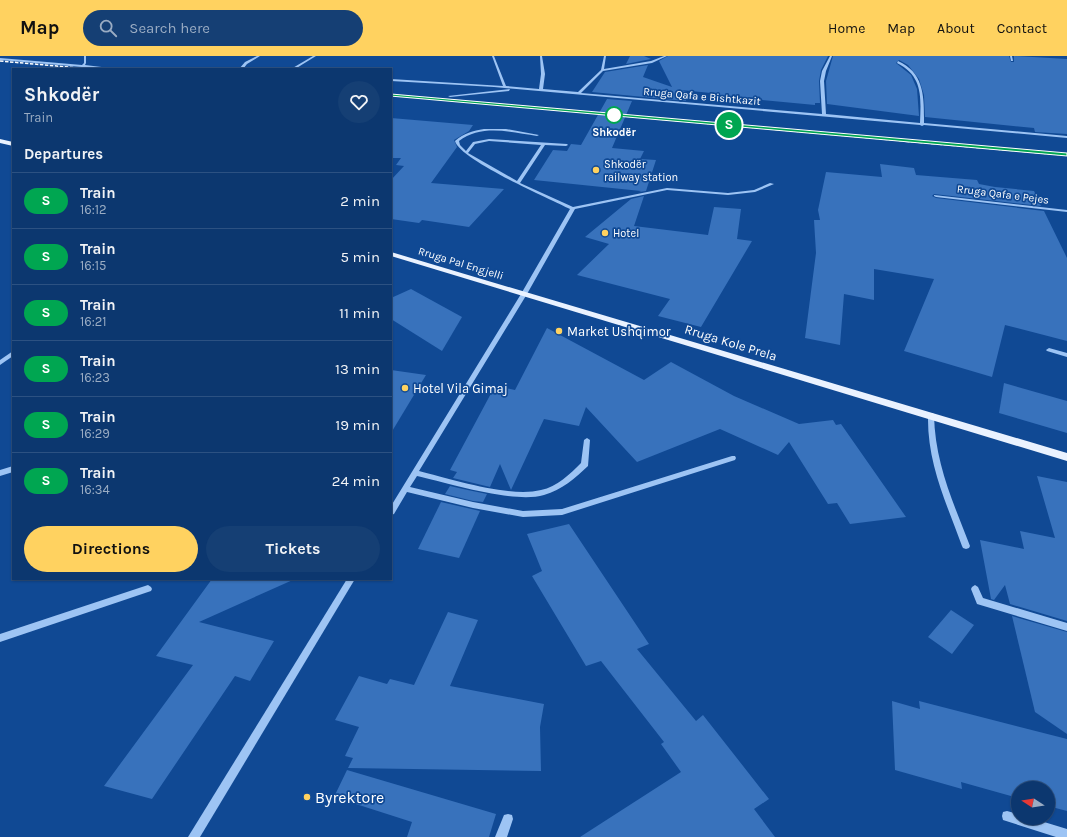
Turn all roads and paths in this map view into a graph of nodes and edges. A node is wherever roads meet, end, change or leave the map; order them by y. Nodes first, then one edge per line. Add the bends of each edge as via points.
1 (85, 56) edge
2 (259, 56) edge
3 (315, 56) edge
4 (493, 56) edge
5 (541, 56) edge
6 (604, 56) edge
7 (666, 56) edge
8 (831, 56) edge
9 (30, 57) dead end
10 (0, 59) edge
11 (23, 61) junction
12 (898, 62) dead end
13 (83, 66) junction
14 (105, 68) edge
15 (242, 68) edge
16 (295, 68) edge
17 (602, 70) junction
18 (392, 80) edge
19 (505, 87) junction
20 (517, 89) junction
21 (542, 90) junction
22 (578, 94) junction
23 (450, 96) dead end
24 (824, 116) junction
25 (922, 125) junction
26 (537, 135) dead end
27 (1067, 137) edge
28 (0, 141) edge
29 (544, 143) junction
30 (12, 144) edge
31 (566, 145) dead end
32 (466, 153) junction
33 (518, 183) junction
34 (772, 184) dead end
35 (936, 196) dead end
36 (573, 208) junction
37 (1067, 211) edge
38 (392, 254) edge
39 (524, 294) junction
40 (1049, 350) dead end
41 (12, 354) edge
42 (1067, 355) edge
43 (0, 363) edge
44 (931, 415) junction
45 (587, 440) dead end
46 (1067, 457) edge
47 (732, 458) dead end
48 (12, 469) edge
49 (0, 473) edge
50 (415, 473) junction
51 (405, 489) junction
52 (392, 510) edge
53 (966, 546) dead end
54 (349, 580) edge
55 (148, 589) dead end
56 (975, 589) dead end
57 (1067, 627) edge
58 (0, 638) edge
59 (1007, 816) dead end
60 (508, 819) dead end
61 (1067, 835) edge
62 (194, 837) edge
63 (501, 837) edge

1 - 13 street
2 - 15 street
3 - 16 street
4 - 19 street
5 - 21 street
6 - 17 street
7 - 17 street via 652,62
8 - 24 street via 822,81
9 - 11 street
10 - 11 street
11 - 13 street
12 - 25 street via 905,65 918,78 922,95
13 - 14 street
17 - 22 street
18 - 19 street, Rruga Qafa e Bishtkazit
19 - 20 street, Rruga Qafa e Bishtkazit
20 - 21 street, Rruga Qafa e Bishtkazit
20 - 23 street, Rruga Qafa e Bishtkazit
21 - 22 street, Rruga Qafa e Bishtkazit
22 - 24 street, Rruga Qafa e Bishtkazit
24 - 25 street, Rruga Qafa e Bishtkazit
25 - 27 street, Rruga Qafa e Bishtkazit
26 - 32 street via 493,130 464,134 456,141
28 - 30 main road
29 - 31 street
29 - 32 street via 479,141
29 - 33 street
32 - 33 street
33 - 36 street
34 - 36 street via 755,191 728,194 667,189
35 - 37 street, Rruga Qafa e Pejes
36 - 39 street
38 - 39 main road, Rruga Pal Engjelli
39 - 44 main road, Rruga Kole Prela
39 - 50 street
40 - 42 street
41 - 43 street
44 - 46 main road, Rruga Kole Prela
44 - 53 street via 930,435 935,460
45 - 50 street via 585,464 569,480 542,494 510,494
47 - 51 street via 562,512 523,514
48 - 49 street
50 - 51 street
51 - 52 street
54 - 62 street
55 - 58 street
56 - 57 street via 980,601
59 - 61 street
60 - 63 street

